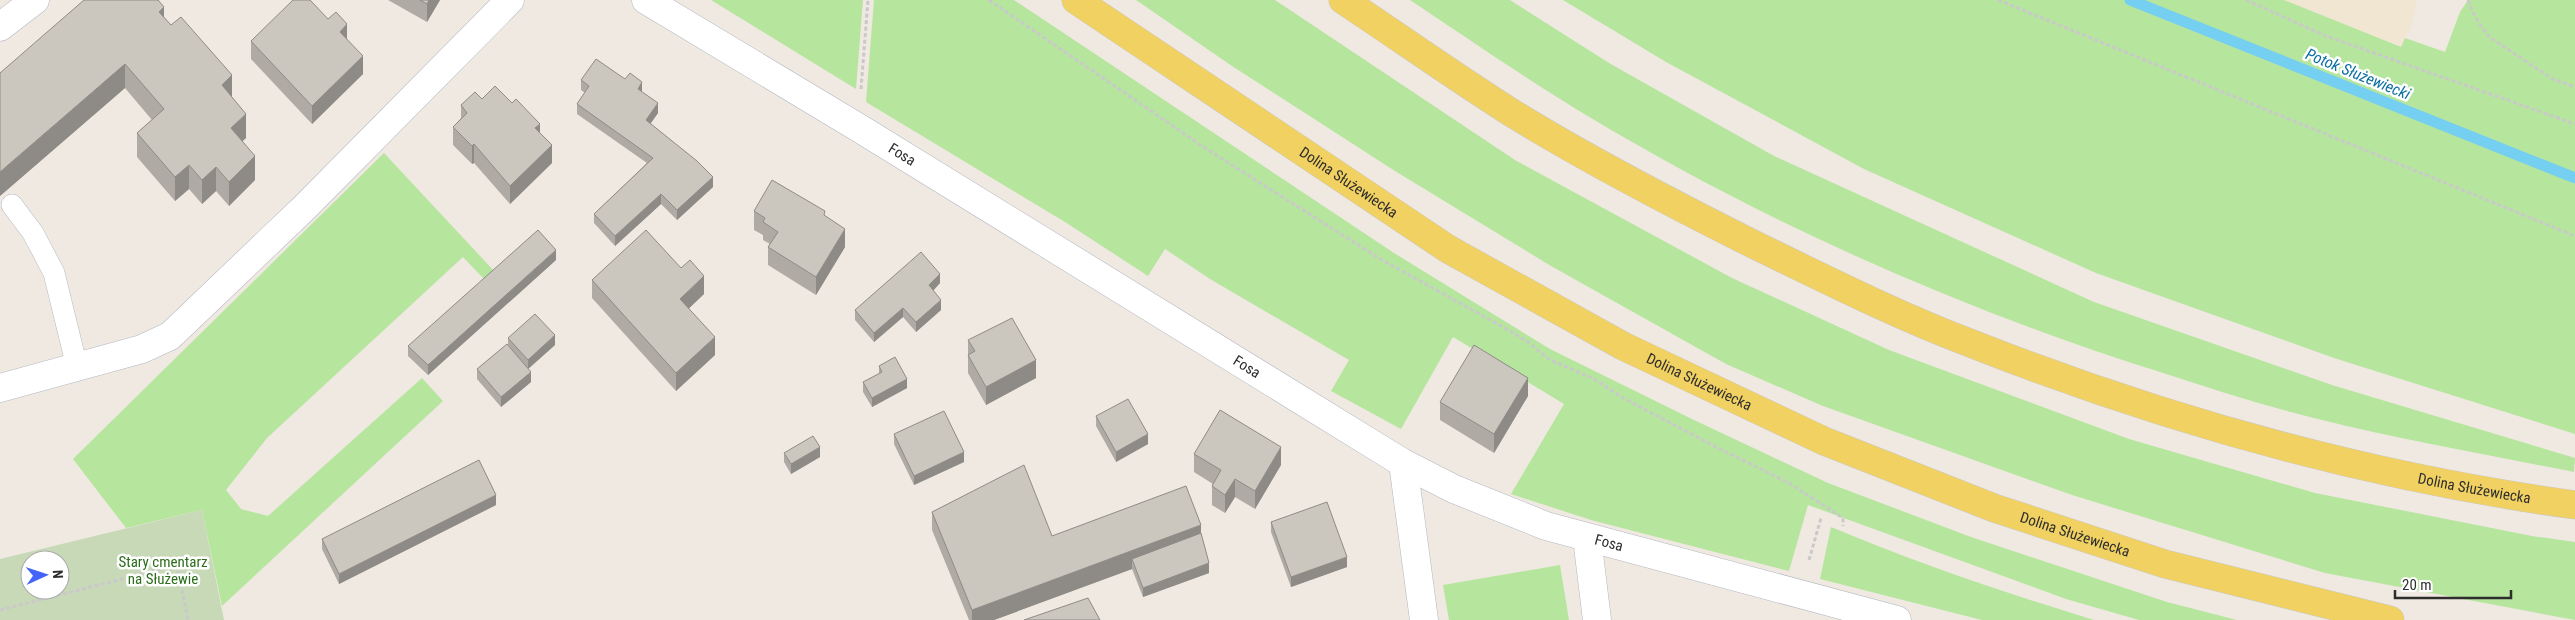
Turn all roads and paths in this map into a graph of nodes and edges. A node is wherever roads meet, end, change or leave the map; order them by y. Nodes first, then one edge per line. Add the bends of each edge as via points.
1 (35, 0) edge
2 (510, 0) edge
3 (646, 0) edge
4 (868, 0) edge
5 (1076, 0) edge
6 (1343, 0) edge
7 (1998, 0) edge
8 (2246, 0) edge
9 (2468, 0) edge
10 (0, 28) edge
11 (2575, 88) edge
12 (2575, 124) edge
13 (858, 128) junction
14 (12, 205) dead end
15 (2575, 236) edge
16 (78, 367) junction
17 (0, 388) edge
18 (1403, 463) junction
19 (2575, 505) edge
20 (1821, 518) dead end
21 (1842, 518) dead end
22 (1843, 526) dead end
23 (1587, 538) junction
24 (1808, 566) dead end
25 (0, 610) edge
26 (188, 620) edge
27 (1424, 620) edge
28 (1597, 620) edge
29 (1896, 620) edge
30 (2390, 620) edge

1 - 10 street
2 - 16 street via 306,207 170,336 142,349
3 - 13 street, Fosa
4 - 13 path
5 - 30 main road, Dolina Służewiecka via 1448,249 1623,346 1824,441 1994,508 2165,564
6 - 19 main road, Dolina Służewiecka via 1513,113 1672,204 1840,287 1968,342 2099,391 2241,434 2414,476 2509,496
7 - 15 path
8 - 12 path via 2326,36
9 - 11 path via 2489,37 2553,79
13 - 18 street, Fosa
14 - 16 lane via 33,233 54,273
16 - 17 street
18 - 23 street, Fosa via 1497,507
18 - 27 street
20 - 24 path
21 - 22 path
23 - 28 street
23 - 29 street, Fosa
25 - 26 path via 177,565

